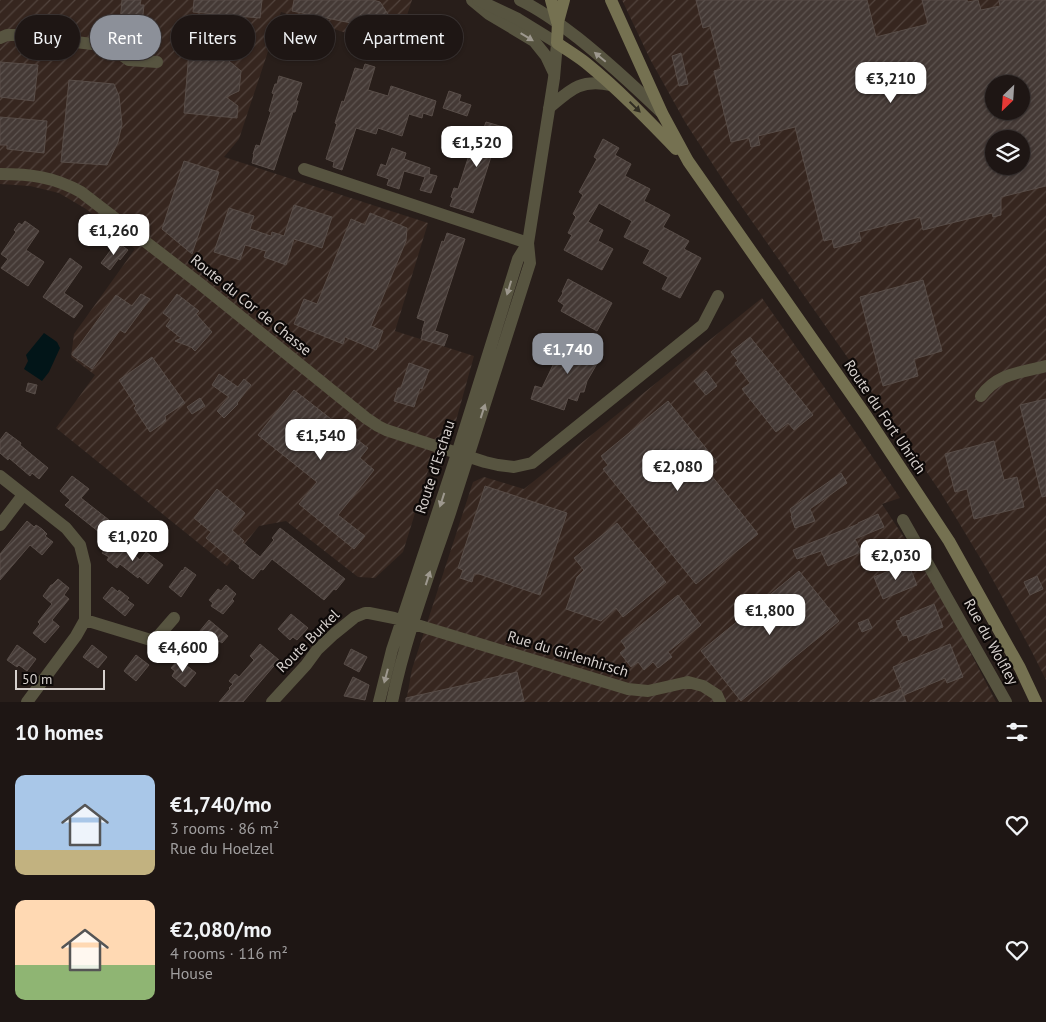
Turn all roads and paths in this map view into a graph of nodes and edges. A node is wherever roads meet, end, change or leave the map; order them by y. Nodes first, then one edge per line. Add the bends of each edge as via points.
1 (472, 0) edge
2 (478, 0) edge
3 (520, 0) edge
4 (551, 0) edge
5 (564, 0) edge
6 (611, 0) edge
7 (558, 22) junction
8 (0, 38) edge
9 (558, 43) junction
10 (157, 62) dead end
11 (554, 74) junction
12 (611, 85) junction
13 (549, 108) junction
14 (662, 113) junction
15 (688, 161) junction
16 (304, 169) dead end
17 (0, 174) edge
18 (528, 243) junction
19 (718, 296) dead end
20 (1046, 366) edge
21 (980, 396) dead end
22 (463, 455) junction
23 (0, 476) edge
24 (23, 495) junction
25 (903, 520) dead end
26 (0, 524) edge
27 (174, 618) dead end
28 (85, 620) junction
29 (408, 622) junction
30 (26, 702) edge
31 (272, 702) edge
32 (379, 702) edge
33 (392, 702) edge
34 (720, 702) edge
35 (1006, 702) edge
36 (1036, 702) edge

1 -> 11 street via 534,41
2 - 9 street, Route du Fort Uhrich
3 - 7 street, Route du Fort Uhrich
4 - 7 main road, Route d'Eschau
5 - 7 main road, Route d'Eschau
6 - 14 main road
7 - 9 main road, Route d'Eschau
14 -> 7 street, Route du Fort Uhrich via 627,79
8 - 10 street via 17,34 109,46 129,60
9 - 11 street, Route d'Eschau
9 - 12 main road, Route du Fort Uhrich
11 - 13 street, Route d'Eschau
12 - 13 street via 592,83 572,88
12 -> 15 main road, Route du Fort Uhrich
13 - 18 street, Route d'Eschau
14 - 15 main road, Route du Fort Uhrich
15 - 36 main road, Route du Fort Uhrich via 862,409 949,541
16 - 18 street
17 - 22 street, Route du Cor de Chasse via 48,178 81,192 372,423
18 - 22 street, Route d'Eschau via 518,259
19 - 22 street, Route du Cor de Chasse via 703,325 532,463 514,467
20 - 21 street via 1002,377
22 - 29 street, Route d'Eschau
23 - 24 street
24 - 26 street
24 - 28 street via 66,528 80,545 85,565
25 - 35 street, Rue du Wolfley
27 - 28 street via 154,641
28 - 30 street
29 - 31 street, Route Burkel via 384,615 360,614 317,650
29 -> 32 street, Route d'Eschau via 392,650
29 - 33 street, Route d'Eschau
29 - 34 street, Rue du Girlenhirsch via 628,689 648,691 688,682 703,686 717,695

